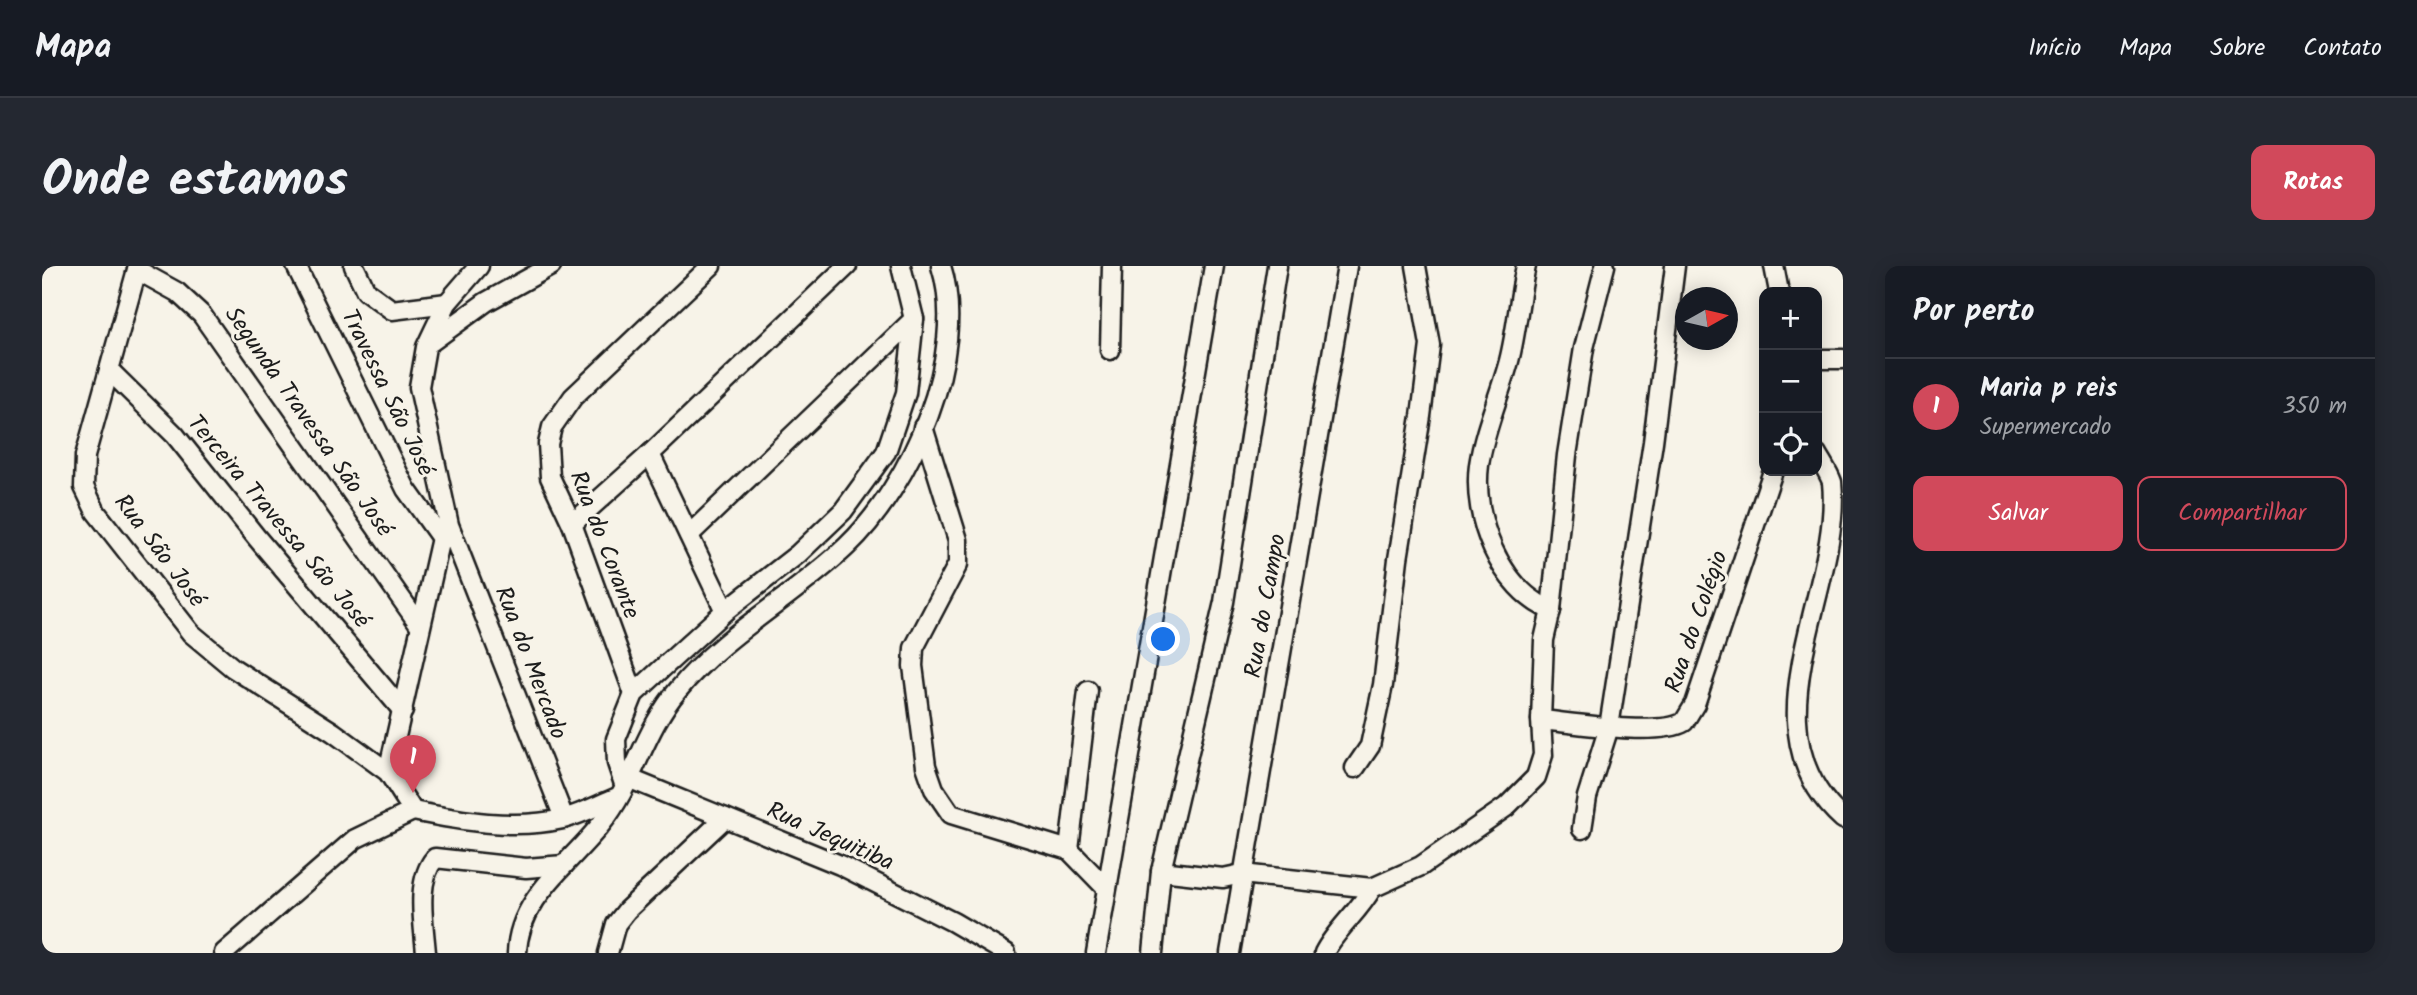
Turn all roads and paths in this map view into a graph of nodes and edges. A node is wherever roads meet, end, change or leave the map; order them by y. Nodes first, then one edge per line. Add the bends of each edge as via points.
1 (296, 266) edge
2 (354, 266) edge
3 (479, 266) edge
4 (551, 266) edge
5 (711, 266) edge
6 (846, 266) edge
7 (901, 266) edge
8 (941, 266) edge
9 (1112, 266) edge
10 (1214, 266) edge
11 (1277, 266) edge
12 (1347, 266) edge
13 (1416, 266) edge
14 (1526, 266) edge
15 (1605, 266) edge
16 (1675, 266) edge
17 (1774, 266) edge
18 (138, 268) edge
19 (1778, 287) edge
20 (447, 303) junction
21 (914, 319) junction
22 (426, 347) junction
23 (1110, 350) dead end
24 (1822, 359) edge
25 (1843, 359) edge
26 (109, 370) junction
27 (923, 427) junction
28 (650, 454) junction
29 (1822, 463) edge
30 (1771, 476) edge
31 (572, 524) junction
32 (445, 532) junction
33 (688, 535) junction
34 (1551, 610) junction
35 (725, 611) junction
36 (419, 624) junction
37 (1088, 691) dead end
38 (634, 694) junction
39 (403, 711) junction
40 (1541, 720) junction
41 (1609, 727) junction
42 (1355, 768) dead end
43 (388, 772) junction
44 (623, 786) junction
45 (413, 811) junction
46 (564, 818) junction
47 (725, 818) junction
48 (1843, 819) edge
49 (1582, 829) dead end
50 (1069, 850) junction
51 (564, 865) junction
52 (1161, 872) junction
53 (1242, 874) junction
54 (1106, 888) junction
55 (1373, 888) junction
56 (224, 953) edge
57 (426, 953) edge
58 (517, 953) edge
59 (608, 953) edge
60 (1006, 953) edge
61 (1096, 953) edge
62 (1153, 953) edge
63 (1230, 953) edge
64 (1324, 953) edge

1 - 32 street, Travessa São José via 406,489
2 - 20 street via 366,291 393,310
3 - 20 street
4 - 22 street via 485,302
5 - 31 street, Rua do Corante via 573,397 552,427 547,461 550,477
6 - 28 street
7 - 21 street
8 - 27 street via 948,328 933,406
9 - 23 street
10 - 54 street
11 - 52 street via 1224,602
12 - 53 street, Rua do Campo
13 - 42 street via 1430,345 1383,685 1370,746
14 - 34 street via 1509,359 1479,465 1480,498 1490,537 1514,583 1533,602
15 - 34 street via 1584,348 1567,455
16 - 41 street
17 - 19 street
18 - 26 street, Rua São José
18 - 36 street, Segunda Travessa São José via 177,292 202,315
20 - 22 street
21 - 33 street
21 - 35 street via 906,393 886,452 843,511 798,554
22 - 32 street via 419,387
24 - 25 street
26 - 39 street, Terceira Travessa São José via 176,435
26 - 43 street, Rua São José via 83,471 96,512 168,607 209,650
27 - 44 street via 879,509 849,545 726,644 678,690 654,724
27 - 50 street via 958,540 958,564 914,648 920,725 933,789 951,814
28 - 31 street
28 - 33 street
29 - 48 street via 1832,481 1834,548 1802,687 1802,742 1814,780
30 - 41 street, Rua do Colégio via 1691,713 1676,727
31 - 38 street, Rua do Corante
32 - 36 street
32 - 46 street, Rua do Mercado
33 - 35 street
34 - 40 street via 1544,640
35 - 38 street
36 - 39 street
37 - 50 street
38 - 44 street via 616,739
39 - 43 street
40 - 41 street, Rua do Colégio
40 - 55 street via 1543,755 1536,777 1524,791 1462,841
41 - 49 street
43 - 45 street
44 - 46 street
44 - 47 street, Rua Jequitiba
44 - 51 street via 590,838
45 - 46 street via 491,823
45 - 56 street via 355,839
47 - 59 street via 626,910 616,924
47 - 60 street, Rua Jequitiba via 839,865
50 - 54 street
51 - 57 street via 526,868 435,858 427,869
51 - 58 street via 526,914
52 - 53 street via 1223,878
52 - 62 street
53 - 55 street
53 - 63 street, Rua do Campo
54 - 61 street
55 - 64 street

